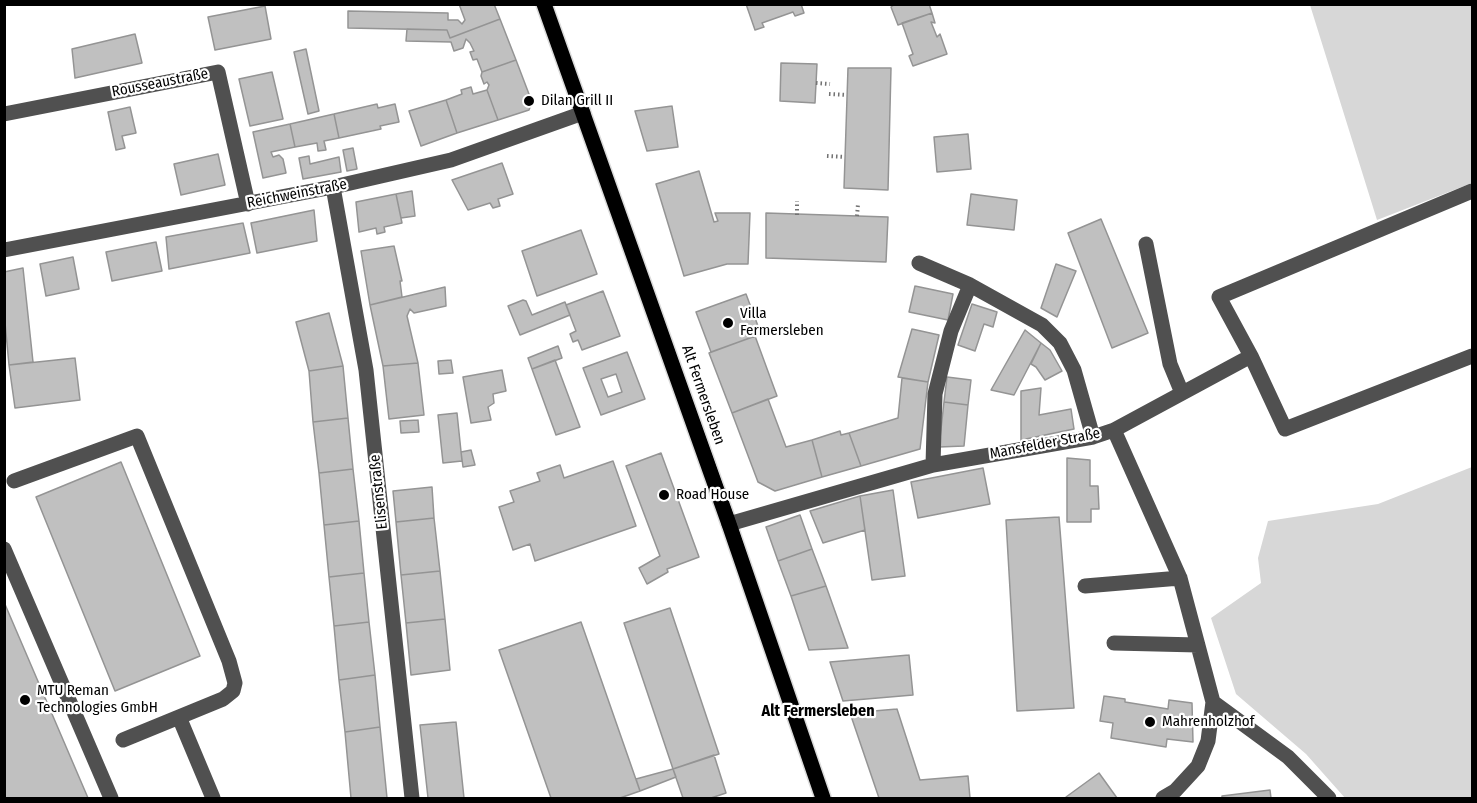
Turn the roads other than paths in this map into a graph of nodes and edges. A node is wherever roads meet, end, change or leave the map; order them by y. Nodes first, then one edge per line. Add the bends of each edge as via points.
1 (544, 4) edge
2 (584, 113) junction
3 (4, 114) edge
4 (333, 187) junction
5 (1473, 191) edge
6 (248, 204) junction
7 (1146, 244) dead end
8 (4, 250) edge
9 (919, 263) dead end
10 (970, 285) junction
11 (1251, 356) junction
12 (1473, 356) edge
13 (1182, 393) junction
14 (1114, 430) junction
15 (1093, 436) junction
16 (933, 465) junction
17 (14, 481) dead end
18 (729, 524) junction
19 (4, 549) edge
20 (1180, 578) junction
21 (1085, 586) dead end
22 (1114, 643) dead end
23 (1198, 645) junction
24 (1213, 702) junction
25 (179, 717) junction
26 (123, 740) dead end
27 (111, 798) edge
28 (213, 798) edge
29 (412, 798) edge
30 (822, 798) edge
31 (1163, 798) edge
32 (1329, 798) edge

1 - 2 main road, Alt Fermersleben
2 - 4 street, Reichweinstraße via 451,160
2 - 18 main road, Alt Fermersleben
3 - 6 street, Rousseaustraße via 218,72
4 - 6 street, Reichweinstraße
4 - 29 street, Elisenstraße via 366,370
5 - 11 street via 1219,297
6 - 8 street, Reichweinstraße
7 - 13 street via 1170,364
9 - 10 street
10 - 15 street via 1042,325 1060,343 1074,370
10 - 16 street via 951,331 935,394
11 - 12 street via 1285,429
11 - 13 street
13 - 14 street
14 - 15 street, Mansfelder Straße
14 - 20 street, Mansfelder Straße
15 - 16 street, Mansfelder Straße
16 - 18 street, Mansfelder Straße
17 - 25 street via 137,436 235,683 233,691 223,699
18 - 30 main road, Alt Fermersleben
19 - 27 street
20 - 21 street
20 - 23 street, Mansfelder Straße
22 - 23 street
23 - 24 street, Mansfelder Straße
24 - 31 street, Mansfelder Straße via 1208,741 1198,766
24 - 32 street via 1288,757
25 - 26 street
25 - 28 street

